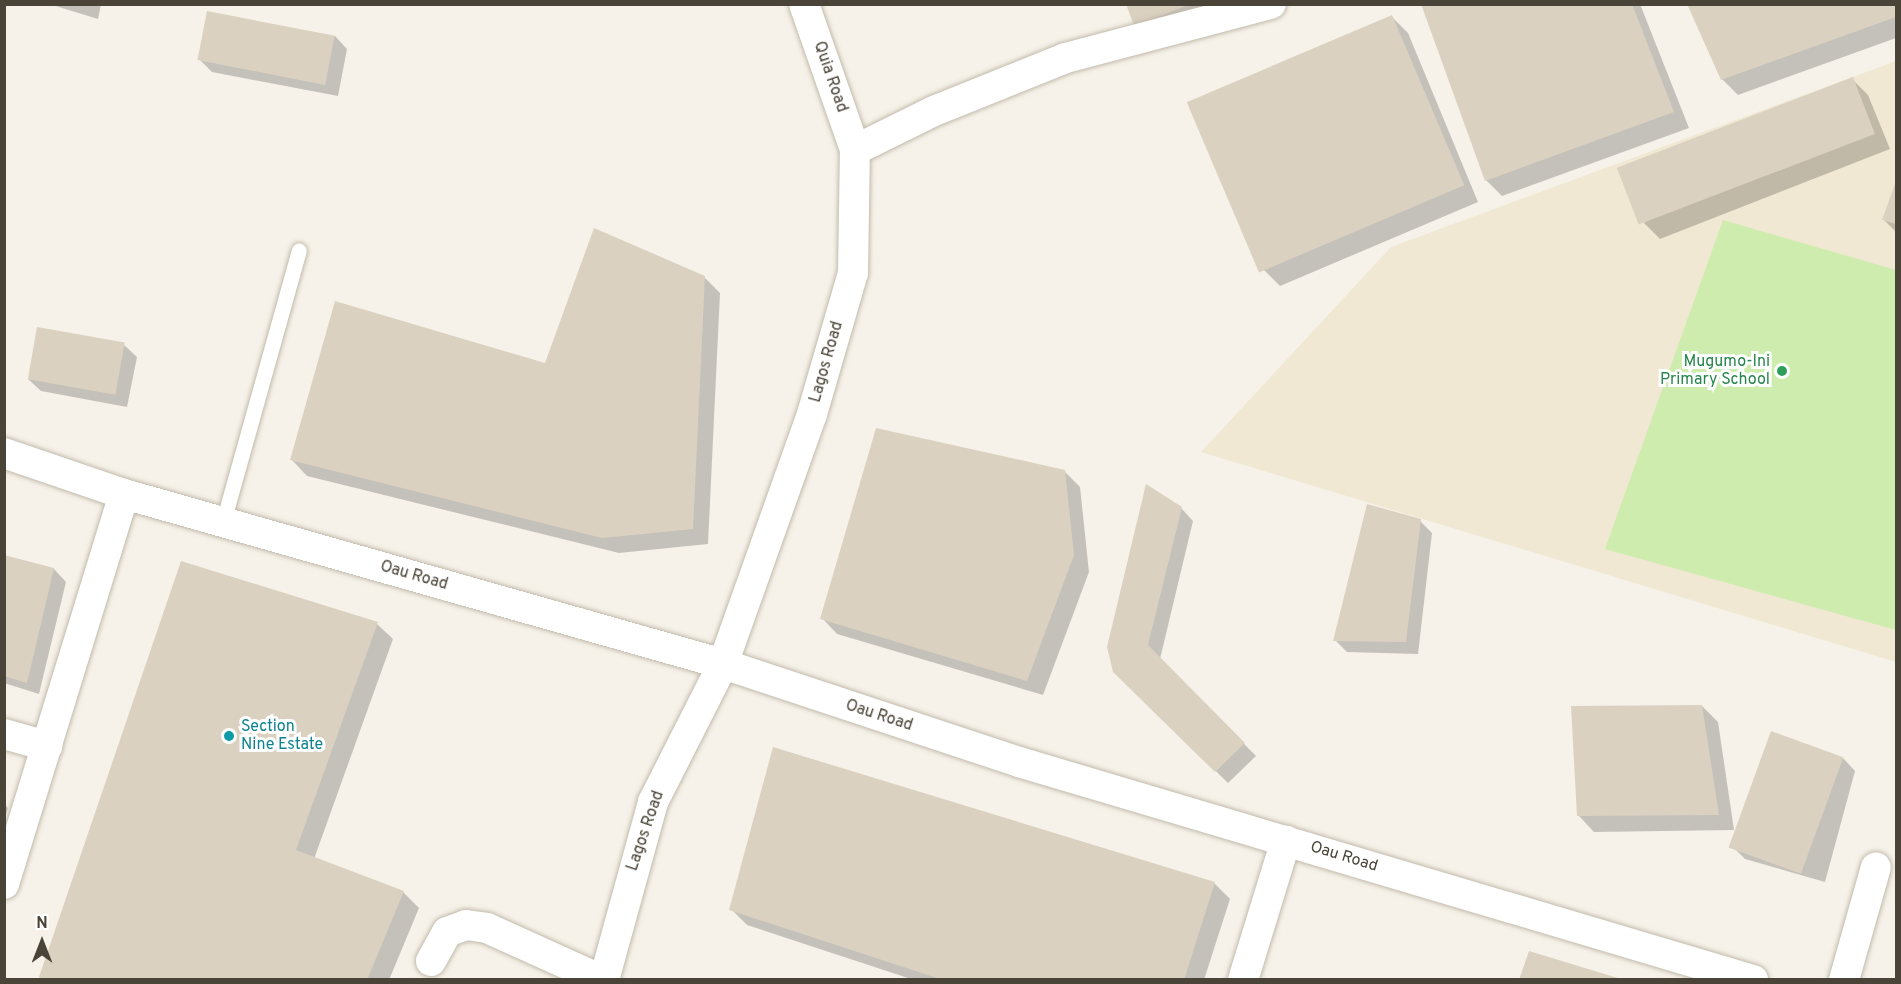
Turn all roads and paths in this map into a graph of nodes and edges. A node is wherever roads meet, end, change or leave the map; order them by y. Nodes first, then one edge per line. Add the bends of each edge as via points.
1 (804, 4) edge
2 (1271, 4) edge
3 (855, 150) junction
4 (299, 250) dead end
5 (4, 453) edge
6 (124, 494) junction
7 (223, 522) junction
8 (723, 664) junction
9 (4, 735) edge
10 (47, 746) junction
11 (1286, 840) junction
12 (1876, 867) dead end
13 (4, 884) edge
14 (431, 961) dead end
15 (603, 980) edge
16 (1243, 980) edge
17 (1753, 980) edge
18 (1844, 980) edge

1 - 3 street, Quia Road
2 - 3 street via 1066,58 934,111
3 - 8 street, Lagos Road via 854,273 812,414
4 - 7 lane
5 - 6 street, Oau Road
6 - 7 street, Oau Road
6 - 10 street
7 - 8 street, Oau Road
8 - 11 street, Oau Road via 1019,762
8 - 15 street, Lagos Road via 653,802
9 - 10 street
10 - 13 street
11 - 16 street
11 - 17 street, Oau Road
12 - 18 street
14 - 15 street via 447,932 466,925 487,928

